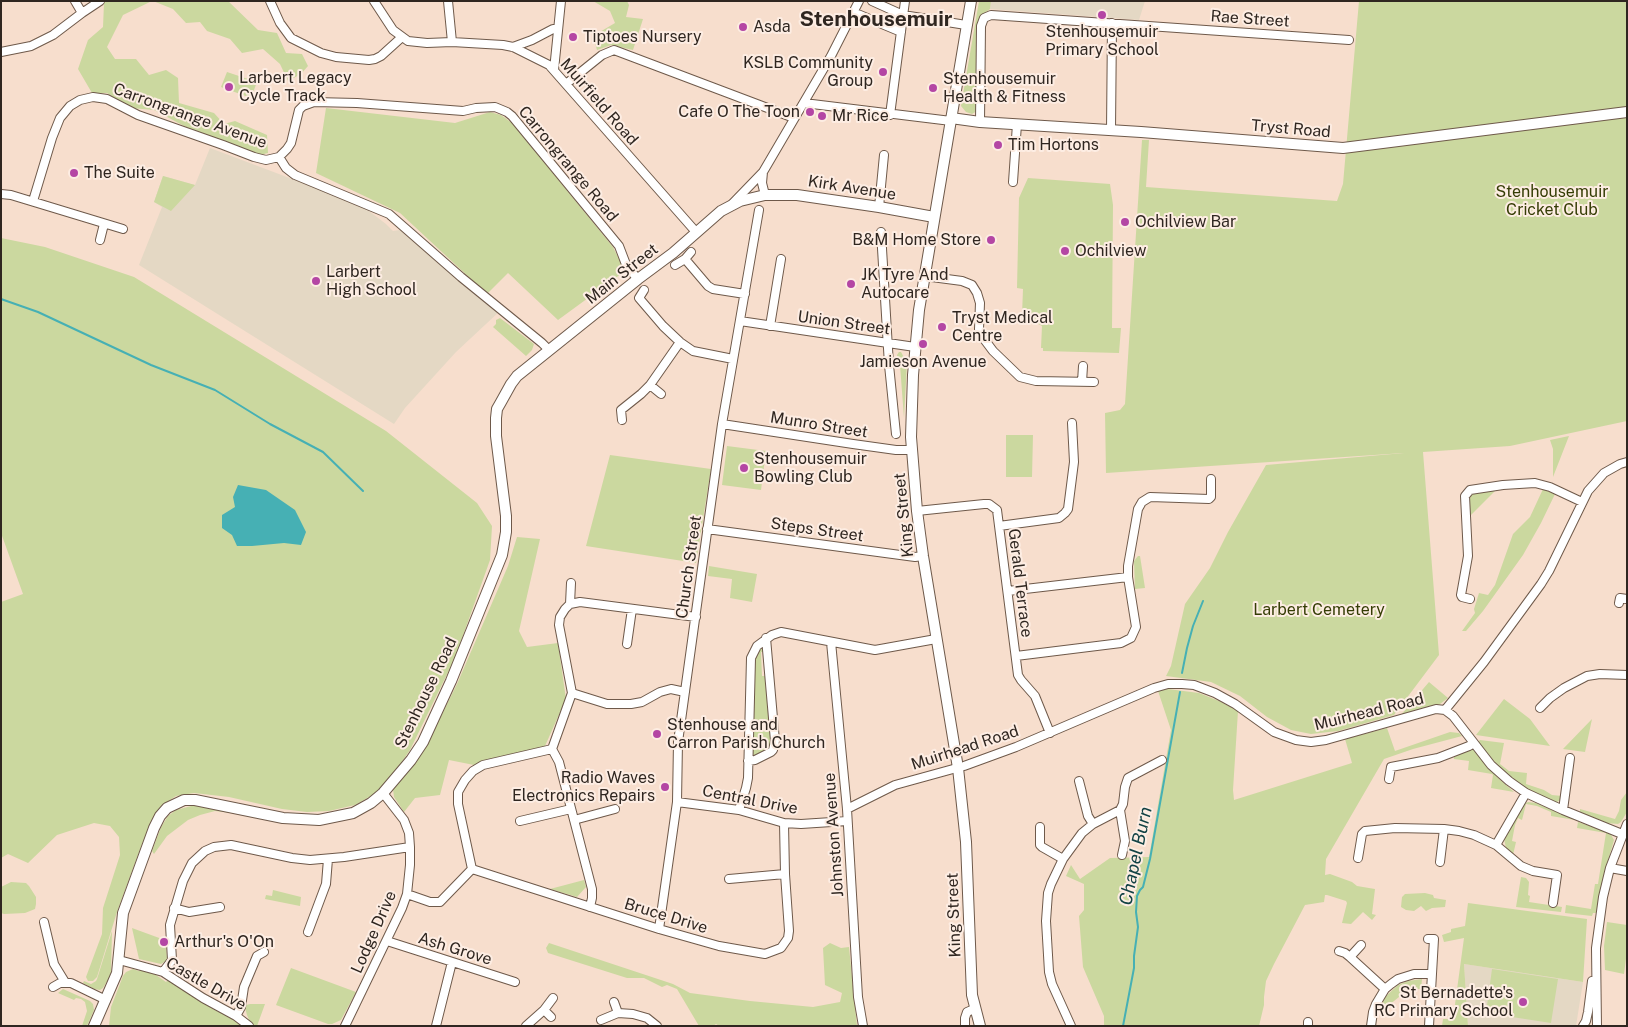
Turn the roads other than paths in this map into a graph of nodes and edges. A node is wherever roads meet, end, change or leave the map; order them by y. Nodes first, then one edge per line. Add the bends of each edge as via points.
1 (75, 1) edge
2 (100, 1) edge
3 (270, 1) edge
4 (374, 1) edge
5 (448, 1) edge
6 (560, 1) edge
7 (859, 1) edge
8 (872, 1) edge
9 (906, 1) edge
10 (971, 1) edge
11 (853, 12) junction
12 (82, 13) junction
13 (903, 15) junction
14 (1112, 23) junction
15 (966, 26) junction
16 (558, 29) junction
17 (901, 32) junction
18 (405, 39) junction
19 (1350, 40) dead end
20 (452, 42) junction
21 (513, 47) junction
22 (1, 52) edge
23 (554, 70) junction
24 (566, 84) junction
25 (804, 103) junction
26 (1627, 112) edge
27 (890, 115) junction
28 (794, 118) junction
29 (951, 120) junction
30 (980, 122) junction
31 (1016, 124) junction
32 (1111, 130) junction
33 (884, 155) dead end
34 (279, 158) junction
35 (763, 172) junction
36 (1013, 182) dead end
37 (1, 194) edge
38 (765, 195) junction
39 (33, 201) junction
40 (732, 205) junction
41 (879, 207) junction
42 (758, 210) dead end
43 (934, 217) junction
44 (104, 224) junction
45 (123, 229) dead end
46 (696, 232) junction
47 (881, 232) dead end
48 (100, 240) dead end
49 (691, 252) dead end
50 (685, 259) junction
51 (781, 260) dead end
52 (675, 265) dead end
53 (924, 276) junction
54 (638, 279) junction
55 (644, 290) dead end
56 (745, 294) junction
57 (639, 298) junction
58 (632, 303) dead end
59 (740, 322) junction
60 (770, 326) junction
61 (680, 342) junction
62 (887, 343) junction
63 (915, 347) junction
64 (549, 350) junction
65 (733, 359) junction
66 (530, 366) joint
67 (1083, 366) dead end
68 (1082, 382) junction
69 (1094, 382) dead end
70 (650, 385) junction
71 (662, 394) dead end
72 (613, 406) dead end
73 (621, 410) junction
74 (622, 420) dead end
75 (1072, 423) dead end
76 (722, 424) junction
77 (896, 434) dead end
78 (912, 450) junction
79 (1627, 462) edge
80 (1211, 480) dead end
81 (1458, 489) dead end
82 (1467, 493) junction
83 (1582, 502) junction
84 (917, 511) junction
85 (999, 526) junction
86 (708, 530) junction
87 (923, 556) junction
88 (1128, 577) junction
89 (571, 583) dead end
90 (1008, 591) junction
91 (1470, 599) dead end
92 (570, 604) junction
93 (632, 609) junction
94 (696, 617) junction
95 (766, 638) junction
96 (936, 638) junction
97 (832, 642) junction
98 (627, 644) dead end
99 (1016, 656) junction
100 (1627, 675) edge
101 (685, 692) junction
102 (572, 693) junction
103 (1540, 708) dead end
104 (1445, 710) junction
105 (1050, 733) junction
106 (1474, 743) junction
107 (552, 749) junction
108 (1570, 758) dead end
109 (748, 761) junction
110 (1159, 765) dead end
111 (958, 768) junction
112 (1389, 779) dead end
113 (1079, 786) dead end
114 (383, 793) junction
115 (1526, 793) junction
116 (677, 802) junction
117 (571, 809) junction
118 (615, 809) dead end
119 (847, 809) junction
120 (739, 810) junction
121 (1120, 810) junction
122 (1563, 810) junction
123 (574, 820) junction
124 (847, 821) junction
125 (520, 822) dead end
126 (784, 823) junction
127 (1093, 824) junction
128 (1627, 824) edge
129 (1040, 827) dead end
130 (1444, 829) junction
131 (1622, 834) junction
132 (1496, 845) junction
133 (410, 846) junction
134 (1122, 855) dead end
135 (1358, 858) dead end
136 (1438, 858) dead end
137 (328, 859) junction
138 (1063, 859) junction
139 (1610, 868) junction
140 (472, 869) junction
141 (1627, 871) edge
142 (785, 874) junction
143 (730, 879) dead end
144 (407, 894) junction
145 (1553, 903) dead end
146 (220, 907) dead end
147 (590, 907) junction
148 (174, 908) junction
149 (44, 922) dead end
150 (659, 929) junction
151 (308, 932) dead end
152 (1428, 939) dead end
153 (387, 941) junction
154 (1361, 945) dead end
155 (1339, 950) dead end
156 (264, 952) dead end
157 (1350, 957) junction
158 (119, 960) junction
159 (1596, 961) junction
160 (452, 962) junction
161 (163, 972) junction
162 (1432, 974) junction
163 (65, 982) junction
164 (515, 982) dead end
165 (53, 987) dead end
166 (1385, 989) junction
167 (553, 998) dead end
168 (106, 1000) junction
169 (614, 1002) dead end
170 (974, 1008) junction
171 (544, 1010) junction
172 (618, 1013) junction
173 (236, 1016) junction
174 (551, 1017) dead end
175 (601, 1020) dead end
176 (94, 1026) edge
177 (248, 1026) edge
178 (345, 1026) edge
179 (436, 1026) edge
180 (526, 1026) edge
181 (656, 1026) edge
182 (863, 1026) edge
183 (965, 1026) edge
184 (980, 1026) edge
185 (1071, 1026) edge
186 (1371, 1026) edge
187 (1429, 1026) edge
188 (1583, 1026) edge
189 (1597, 1026) edge

1 - 12 street
2 - 12 street
3 - 18 street via 291,38 336,57 375,59
4 - 18 street
5 - 20 street
6 - 16 street
7 - 11 street, Main Street
8 - 13 street
9 - 13 street
10 - 15 street, King Street
11 - 17 street
11 - 25 street, Main Street
12 - 22 street via 53,35 31,46
13 - 15 street
13 - 17 street
14 - 19 street, Rae Street
14 - 30 street, Rae Street via 994,15 984,18 981,26
14 - 32 street
15 - 29 street, King Street
16 - 21 street
16 - 23 street
17 - 27 street
18 - 20 street, Muirfield Road via 427,43
20 - 21 street, Muirfield Road
21 - 23 street, Muirfield Road
23 - 24 street, Muirfield Road
24 - 28 street via 602,54 614,50
24 - 46 street, Muirfield Road
25 - 27 street
25 - 28 street, Main Street
26 - 32 street, Tryst Road via 1343,148
27 - 29 street
28 - 35 street, Main Street
29 - 30 street, Tryst Road
29 - 43 street, King Street
30 - 31 street, Tryst Road
31 - 32 street, Tryst Road
31 - 36 street
33 - 41 street
34 - 39 street, Carrongrange Avenue via 266,160 254,157 138,115 107,99 93,97 70,106 60,118
34 - 54 street, Carrongrange Road via 291,143 299,110 314,102 463,111 501,109 512,116 619,246 627,267
34 - 64 street, Carrongrange Avenue via 295,175 390,214
35 - 38 street
35 - 40 street, Main Street
37 - 39 street
38 - 40 street, Main Street
38 - 41 street, Kirk Avenue via 797,195
39 - 44 street
40 - 46 street, Main Street
41 - 43 street, Kirk Avenue
42 - 56 street, Church Street
43 - 53 street, King Street
44 - 45 street
44 - 48 street
46 - 54 street, Main Street
47 - 62 street
49 - 50 street
50 - 52 street
50 - 56 street via 713,289
51 - 60 street
53 - 63 street, King Street
53 - 68 street via 972,285 980,303 981,335 1020,377 1036,381
54 - 64 street, Main Street
55 - 57 street
56 - 59 street, Church Street
57 - 58 street
57 - 61 street
59 - 60 street, Union Street
59 - 65 street, Church Street
60 - 62 street, Union Street
61 - 65 street via 694,351
61 - 70 street
62 - 63 street, Union Street
62 - 77 street
63 - 78 street, King Street
64 - 66 street, Main Street
65 - 76 street, Church Street
66 - 114 street, Stenhouse Road via 511,384 497,409 496,436 506,516 502,555 423,742
67 - 68 street
68 - 69 street
70 - 71 street
70 - 73 street
72 - 73 street
73 - 74 street
75 - 85 street via 1074,462 1066,513 1059,518
76 - 78 street, Munro Street via 870,447
76 - 86 street, Church Street
78 - 84 street, King Street
79 - 83 street, Muirhead Road via 1604,473
80 - 88 street via 1209,500 1150,497 1142,502 1138,509
81 - 82 street
82 - 83 street via 1474,488 1535,483 1550,486
82 - 91 street via 1468,556 1461,596
83 - 104 street, Muirhead Road via 1541,584
84 - 85 street, Gerald Terrace via 989,504 997,510
84 - 87 street, King Street
85 - 90 street, Gerald Terrace
86 - 87 street, Steps Street
86 - 94 street, Church Street
87 - 96 street, King Street
88 - 90 street
88 - 99 street via 1136,627 1126,642
89 - 92 street
90 - 99 street, Gerald Terrace
92 - 93 street via 580,602
92 - 102 street via 560,617 559,625
93 - 94 street
93 - 98 street
94 - 101 street, Church Street
95 - 97 street via 781,632
95 - 109 street via 751,658
95 - 109 street via 775,741 771,752
96 - 97 street via 875,650
96 - 111 street, King Street
97 - 119 street, Johnston Avenue
99 - 105 street, Gerald Terrace via 1019,678 1035,696
100 - 103 street via 1587,676 1564,688
101 - 102 street via 671,689 632,704 607,704
101 - 116 street, Church Street via 678,742
102 - 107 street
104 - 105 street, Muirhead Road via 1436,709 1311,742 1274,732 1215,692 1168,684
104 - 106 street
105 - 111 street, Muirhead Road
106 - 112 street via 1438,758 1391,767
106 - 115 street via 1491,765
107 - 117 street via 559,762
107 - 140 street via 483,765 465,780 458,792 458,804
108 - 122 street
109 - 120 street via 746,788
110 - 121 street via 1128,778
111 - 119 street, Muirhead Road via 895,785
111 - 170 street, King Street via 966,842
113 - 127 street
114 - 133 street, Lodge Drive via 404,820
114 - 158 street, Stenhouse Road via 354,813 320,820 283,818 195,800 184,800 167,808 154,828 124,912
115 - 122 street
115 - 132 street
116 - 120 street, Central Drive
116 - 150 street, Church Street
117 - 123 street
117 - 125 street
118 - 123 street
119 - 124 street, Johnston Avenue
120 - 126 street, Central Drive
121 - 127 street
121 - 134 street via 1125,841
122 - 131 street
123 - 147 street via 592,889
124 - 126 street, Central Drive
124 - 182 street, Johnston Avenue via 858,998
126 - 142 street, Bruce Drive
127 - 138 street
128 - 131 street
129 - 138 street via 1040,845
130 - 132 street via 1474,835
130 - 135 street via 1365,831
130 - 136 street
131 - 139 street
132 - 145 street via 1521,866 1557,875
133 - 137 street
133 - 144 street, Lodge Drive
137 - 148 street via 292,858 231,845 214,847 199,856 188,869
137 - 151 street via 326,884
138 - 185 street via 1048,893 1047,956 1052,984
139 - 141 street
139 - 159 street via 1603,897
140 - 144 street via 440,902
140 - 147 street, Bruce Drive
142 - 143 street
142 - 150 street, Bruce Drive via 789,931 785,944 777,950 765,954 731,948
144 - 153 street, Lodge Drive
146 - 148 street via 189,912
147 - 150 street, Bruce Drive
148 - 161 street via 170,925 172,960
149 - 163 street via 54,964
152 - 162 street via 1434,939
153 - 160 street, Ash Grove
153 - 178 street, Lodge Drive
154 - 157 street
155 - 157 street
156 - 173 street via 257,956
157 - 166 street
158 - 161 street, Castle Drive
158 - 168 street, Stenhouse Road
159 - 188 street
159 - 189 street
160 - 164 street, Ash Grove
160 - 179 street
161 - 173 street, Castle Drive
162 - 166 street via 1405,976
162 - 187 street
163 - 165 street
163 - 168 street
166 - 186 street via 1373,1012
167 - 171 street
168 - 176 street, Stenhouse Road
169 - 172 street
170 - 183 street via 965,1018
170 - 184 street, King Street
171 - 174 street
171 - 180 street
172 - 175 street
172 - 181 street via 647,1018
173 - 177 street, Castle Drive

